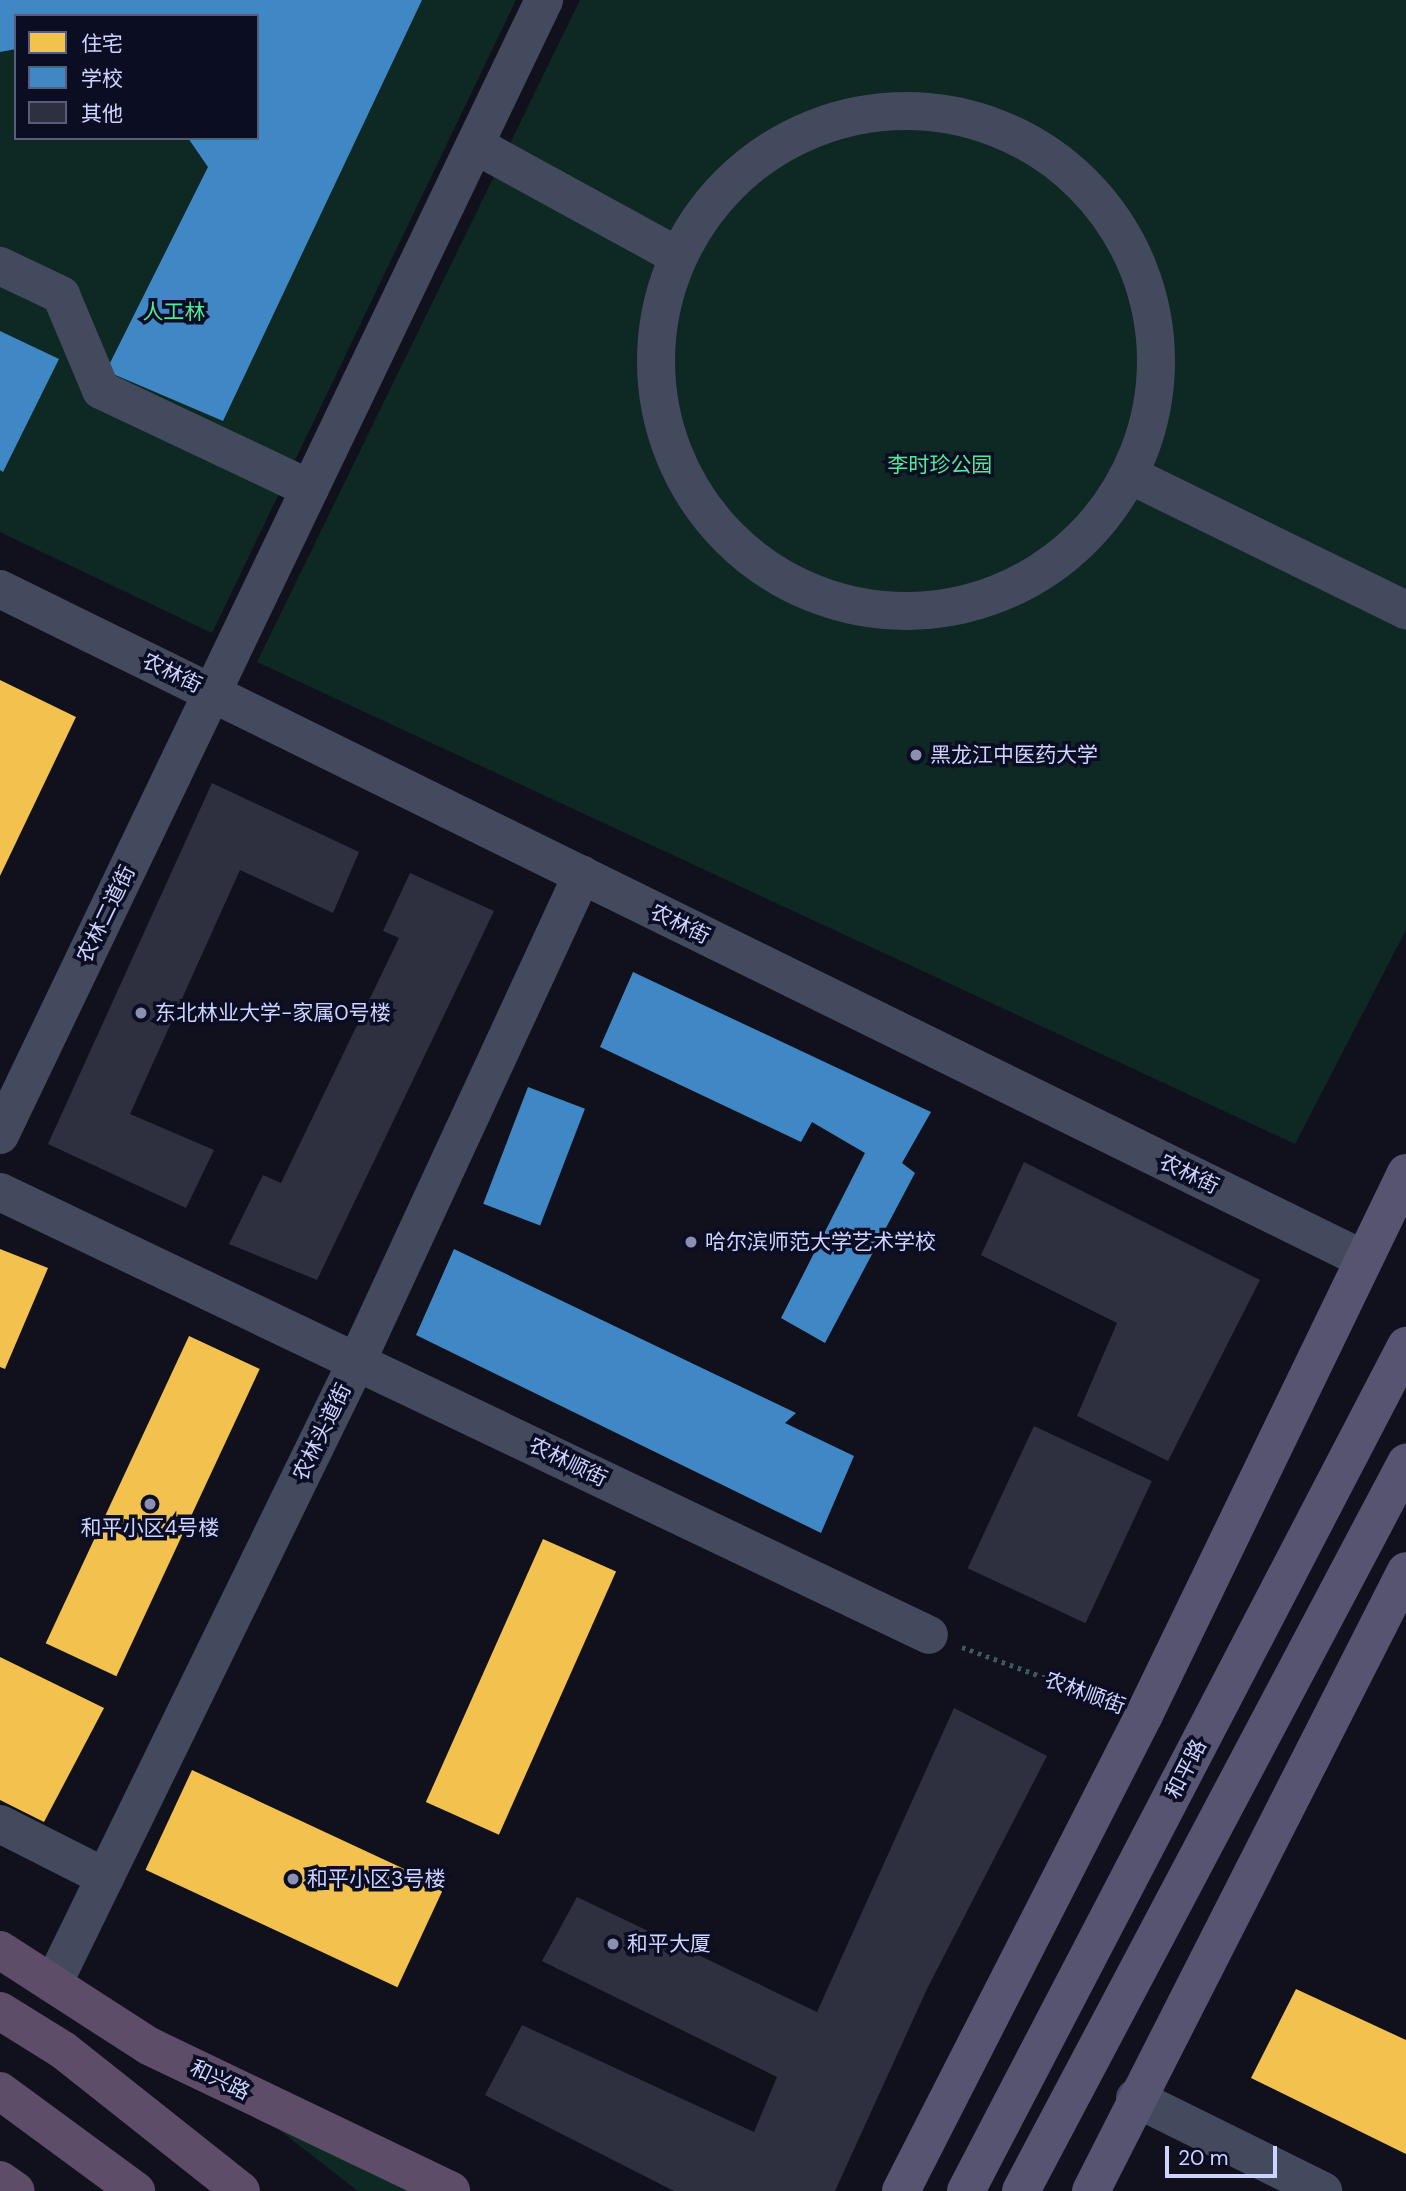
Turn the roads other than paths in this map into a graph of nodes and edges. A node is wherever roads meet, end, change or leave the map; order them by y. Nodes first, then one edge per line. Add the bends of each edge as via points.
1 (544, 0) edge
2 (475, 145) junction
3 (672, 253) junction
4 (0, 266) edge
5 (1136, 478) junction
6 (310, 489) junction
7 (0, 589) edge
8 (1406, 610) edge
9 (213, 694) junction
10 (582, 875) junction
11 (0, 1135) edge
12 (1406, 1172) edge
13 (0, 1192) edge
14 (1361, 1258) junction
15 (1406, 1346) edge
16 (357, 1361) junction
17 (1406, 1463) edge
18 (1406, 1571) edge
19 (929, 1635) road end
20 (0, 1824) edge
21 (105, 1877) junction
22 (0, 1951) edge
23 (53, 1984) junction
24 (0, 2011) edge
25 (0, 2091) edge
26 (1135, 2098) junction
27 (0, 2180) edge
28 (16, 2191) edge
29 (136, 2191) edge
30 (241, 2191) edge
31 (451, 2191) edge
32 (901, 2191) edge
33 (966, 2191) edge
34 (1021, 2191) edge
35 (1091, 2191) edge
36 (1323, 2191) edge

1 - 2 street, 农林二道街
2 - 3 street
2 - 6 street, 农林二道街
3 - 5 street via 653,312 666,449 702,508 800,587 872,607 948,607 1000,590 1071,552 1119,508
3 - 5 street via 714,202 769,159 826,126 887,112 945,114 1018,133 1103,209 1137,267 1154,326 1158,390
4 - 6 street via 61,295 101,390
5 - 8 street
6 - 9 street, 农林二道街
7 - 9 street, 农林街
9 - 10 street, 农林街
9 - 11 street, 农林二道街
10 - 14 street, 农林街
10 - 16 street, 农林头道街
12 - 14 main road
13 - 16 street, 农林顺街
14 - 32 main road via 1144,1715
15 - 33 main road, 和平路
16 - 19 street, 农林顺街
16 - 21 street, 农林头道街
17 - 34 main road
18 - 26 main road
20 - 21 street
21 - 23 street, 农林头道街
22 - 23 highway, 和兴路
23 - 31 highway, 和兴路 via 149,2046
24 - 30 highway via 63,2050
25 - 29 highway
26 - 35 main road
26 - 36 street
27 - 28 highway

